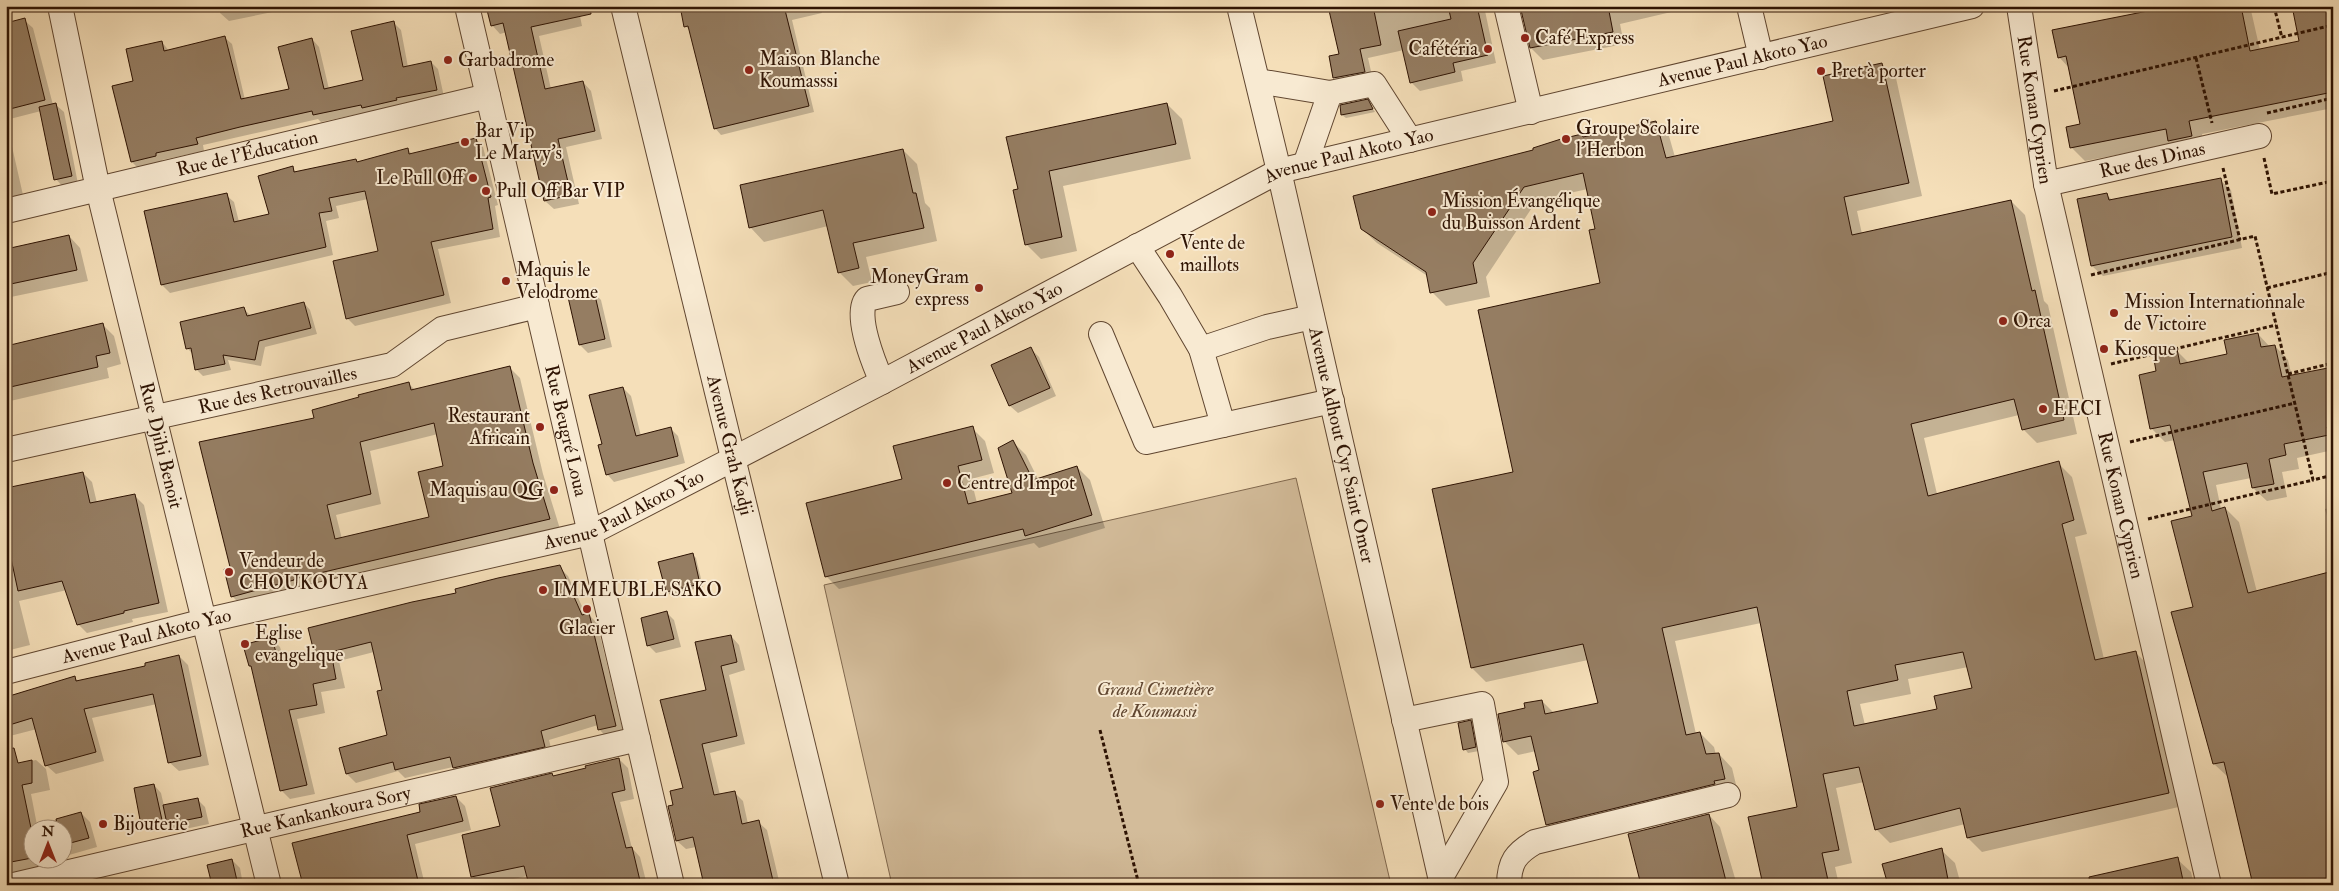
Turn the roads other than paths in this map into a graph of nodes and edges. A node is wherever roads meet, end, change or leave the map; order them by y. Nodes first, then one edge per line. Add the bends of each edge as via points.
1 (60, 6) edge
2 (467, 6) edge
3 (623, 6) edge
4 (1239, 6) edge
5 (1506, 6) edge
6 (1749, 6) edge
7 (1972, 6) edge
8 (2019, 6) edge
9 (1761, 57) junction
10 (1258, 82) junction
11 (1330, 93) junction
12 (488, 96) junction
13 (1531, 112) junction
14 (2259, 125) road end
15 (1410, 140) junction
16 (1305, 165) junction
17 (1279, 171) junction
18 (2046, 184) junction
19 (98, 189) junction
20 (6, 211) edge
21 (1137, 246) junction
22 (897, 292) dead end
23 (537, 306) junction
24 (1312, 317) junction
25 (1101, 334) dead end
26 (1201, 349) junction
27 (882, 382) junction
28 (1332, 401) junction
29 (154, 417) junction
30 (1223, 425) junction
31 (6, 450) edge
32 (734, 460) junction
33 (590, 533) junction
34 (204, 621) junction
35 (6, 672) edge
36 (1404, 720) junction
37 (638, 739) junction
38 (1728, 795) dead end
39 (255, 828) junction
40 (39, 882) edge
41 (1441, 882) edge
42 (14, 885) edge
43 (268, 885) edge
44 (672, 885) edge
45 (837, 885) edge
46 (1509, 885) edge
47 (2209, 885) edge

1 - 19 street, Rue Djihi Benoit
2 - 12 street, Rue Beugré Loua
3 - 32 street, Avenue Grah Kadji
4 - 10 street, Avenue Adhout Cyr Saint Omer
5 - 13 street
6 - 9 street
7 - 9 street, Avenue Paul Akoto Yao
8 - 18 street, Rue Konan Cyprien
9 - 13 street, Avenue Paul Akoto Yao
10 - 11 street
10 - 17 street, Avenue Adhout Cyr Saint Omer
11 - 15 street via 1374,84
11 - 16 street
12 - 19 street, Rue de l'Éducation
12 - 23 street, Rue Beugré Loua
13 - 15 street, Avenue Paul Akoto Yao
14 - 18 street, Rue des Dinas
15 - 16 street, Avenue Paul Akoto Yao
16 - 17 street, Avenue Paul Akoto Yao
17 - 21 street, Avenue Paul Akoto Yao
17 - 24 street, Avenue Adhout Cyr Saint Omer
18 - 47 street, Rue Konan Cyprien
19 - 20 street, Rue de l'Éducation
19 - 29 street, Rue Djihi Benoit
21 - 26 street
21 - 27 street, Avenue Paul Akoto Yao
22 - 27 street via 867,299 863,305 867,347
23 - 29 street, Rue des Retrouvailles via 442,329 392,365
23 - 33 street, Rue Beugré Loua
24 - 26 street via 1267,327
24 - 28 street, Avenue Adhout Cyr Saint Omer
25 - 30 street via 1146,442
26 - 30 street
27 - 32 street, Avenue Paul Akoto Yao
28 - 30 street
28 - 36 street, Avenue Adhout Cyr Saint Omer
29 - 31 street, Rue des Retrouvailles
29 - 34 street, Rue Djihi Benoit
32 - 33 street, Avenue Paul Akoto Yao
32 - 45 street, Avenue Grah Kadji
33 - 34 street, Avenue Paul Akoto Yao
33 - 37 street, Rue Beugré Loua
34 - 35 street, Avenue Paul Akoto Yao
34 - 39 street, Rue Djihi Benoit
36 - 41 street, Avenue Adhout Cyr Saint Omer
36 - 41 street via 1482,704 1496,782
37 - 39 street, Rue Kankankoura Sory
37 - 44 street, Rue Beugré Loua
38 - 46 street via 1535,842 1520,850 1511,867
39 - 40 street, Rue Kankankoura Sory
39 - 43 street, Rue Djihi Benoit
40 - 42 street, Rue Kankankoura Sory

